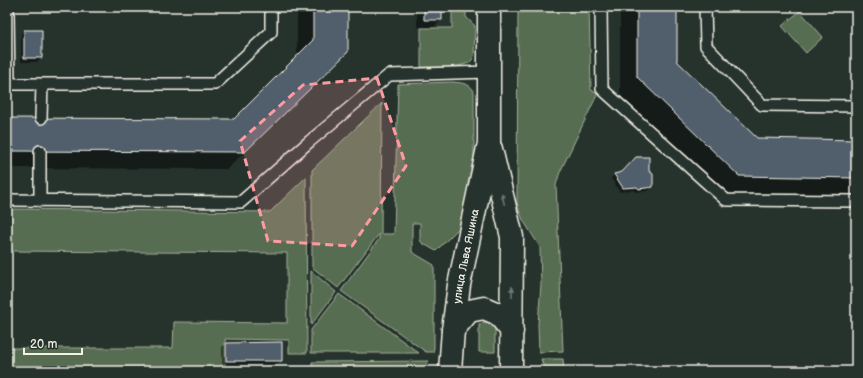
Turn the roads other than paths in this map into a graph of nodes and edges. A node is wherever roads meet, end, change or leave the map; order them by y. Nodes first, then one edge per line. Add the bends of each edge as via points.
1 (8, 7) edge
2 (271, 7) edge
3 (489, 7) edge
4 (601, 7) edge
5 (706, 7) edge
6 (488, 72) junction
7 (42, 84) junction
8 (856, 106) edge
9 (41, 118) dead end
10 (489, 143) junction
11 (40, 151) dead end
12 (7, 200) edge
13 (40, 200) junction
14 (856, 201) edge
15 (453, 330) junction
16 (512, 331) junction
17 (450, 371) edge
18 (511, 371) edge

1 - 7 lane via 9,84
2 - 7 lane via 271,32 215,84
3 - 6 main road, улица Льва Яшина
4 - 14 lane via 602,89 726,200
5 - 8 lane via 706,46 762,105
6 - 10 main road, улица Льва Яшина
6 - 13 lane via 389,75 241,202
7 - 9 lane
10 - 15 main road, улица Льва Яшина via 459,285
16 -> 10 main road, улица Льва Яшина via 512,237
11 - 13 lane
12 - 13 lane
15 - 16 main road via 469,311 484,308 498,314
15 - 17 main road, улица Льва Яшина
16 - 18 main road, улица Льва Яшина

